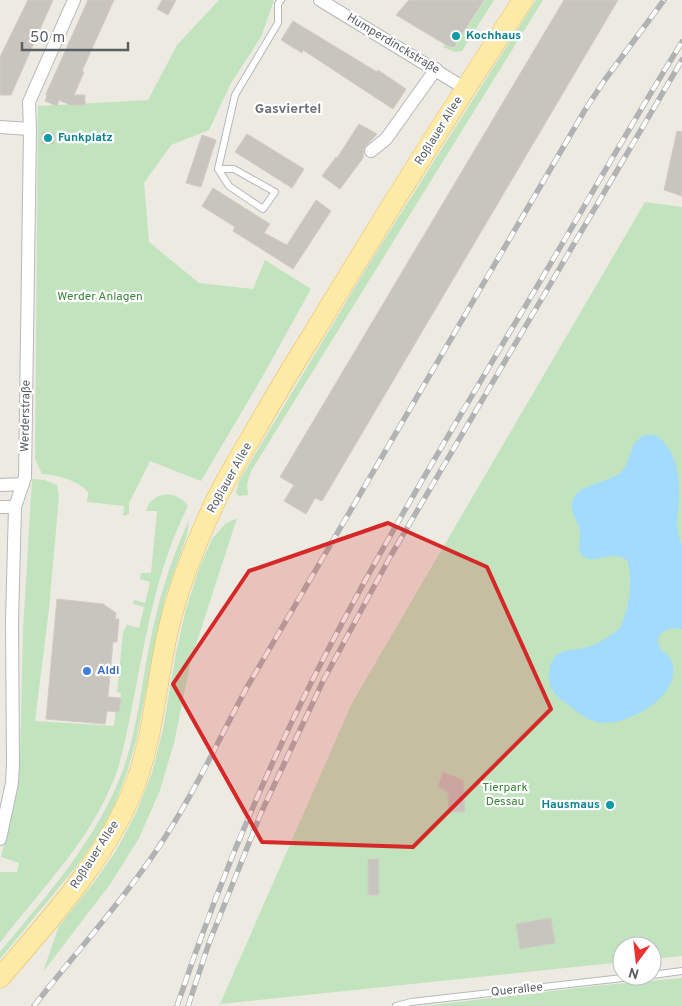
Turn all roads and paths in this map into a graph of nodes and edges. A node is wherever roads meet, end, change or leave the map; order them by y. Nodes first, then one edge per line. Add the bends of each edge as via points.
1 (74, 0) edge
2 (281, 0) edge
3 (320, 0) edge
4 (523, 0) edge
5 (436, 69) junction
6 (466, 88) junction
7 (0, 127) edge
8 (30, 128) junction
9 (371, 151) dead end
10 (218, 169) junction
11 (0, 484) edge
12 (23, 484) junction
13 (0, 507) edge
14 (15, 508) junction
15 (0, 839) edge
16 (682, 971) edge
17 (662, 974) edge
18 (0, 978) edge
19 (612, 979) edge
20 (396, 1006) edge

1 - 8 street, Werderstraße via 29,102
2 - 10 lane via 278,23 235,95
3 - 5 street, Humperdinckstraße
4 - 6 main road, Roßlauer Allee
5 - 6 street, Humperdinckstraße
5 - 9 street via 386,139
6 - 18 main road, Roßlauer Allee via 345,279 216,500 174,607 146,750 134,786 108,840 84,875
7 - 8 street
8 - 12 street, Werderstraße
10 - 10 lane via 229,186 263,209 275,192 234,169
11 - 12 street
12 - 14 street, Werderstraße
13 - 14 street
14 - 15 street, Werderstraße via 13,763
16 - 17 lane
19 - 20 lane, Querallee

